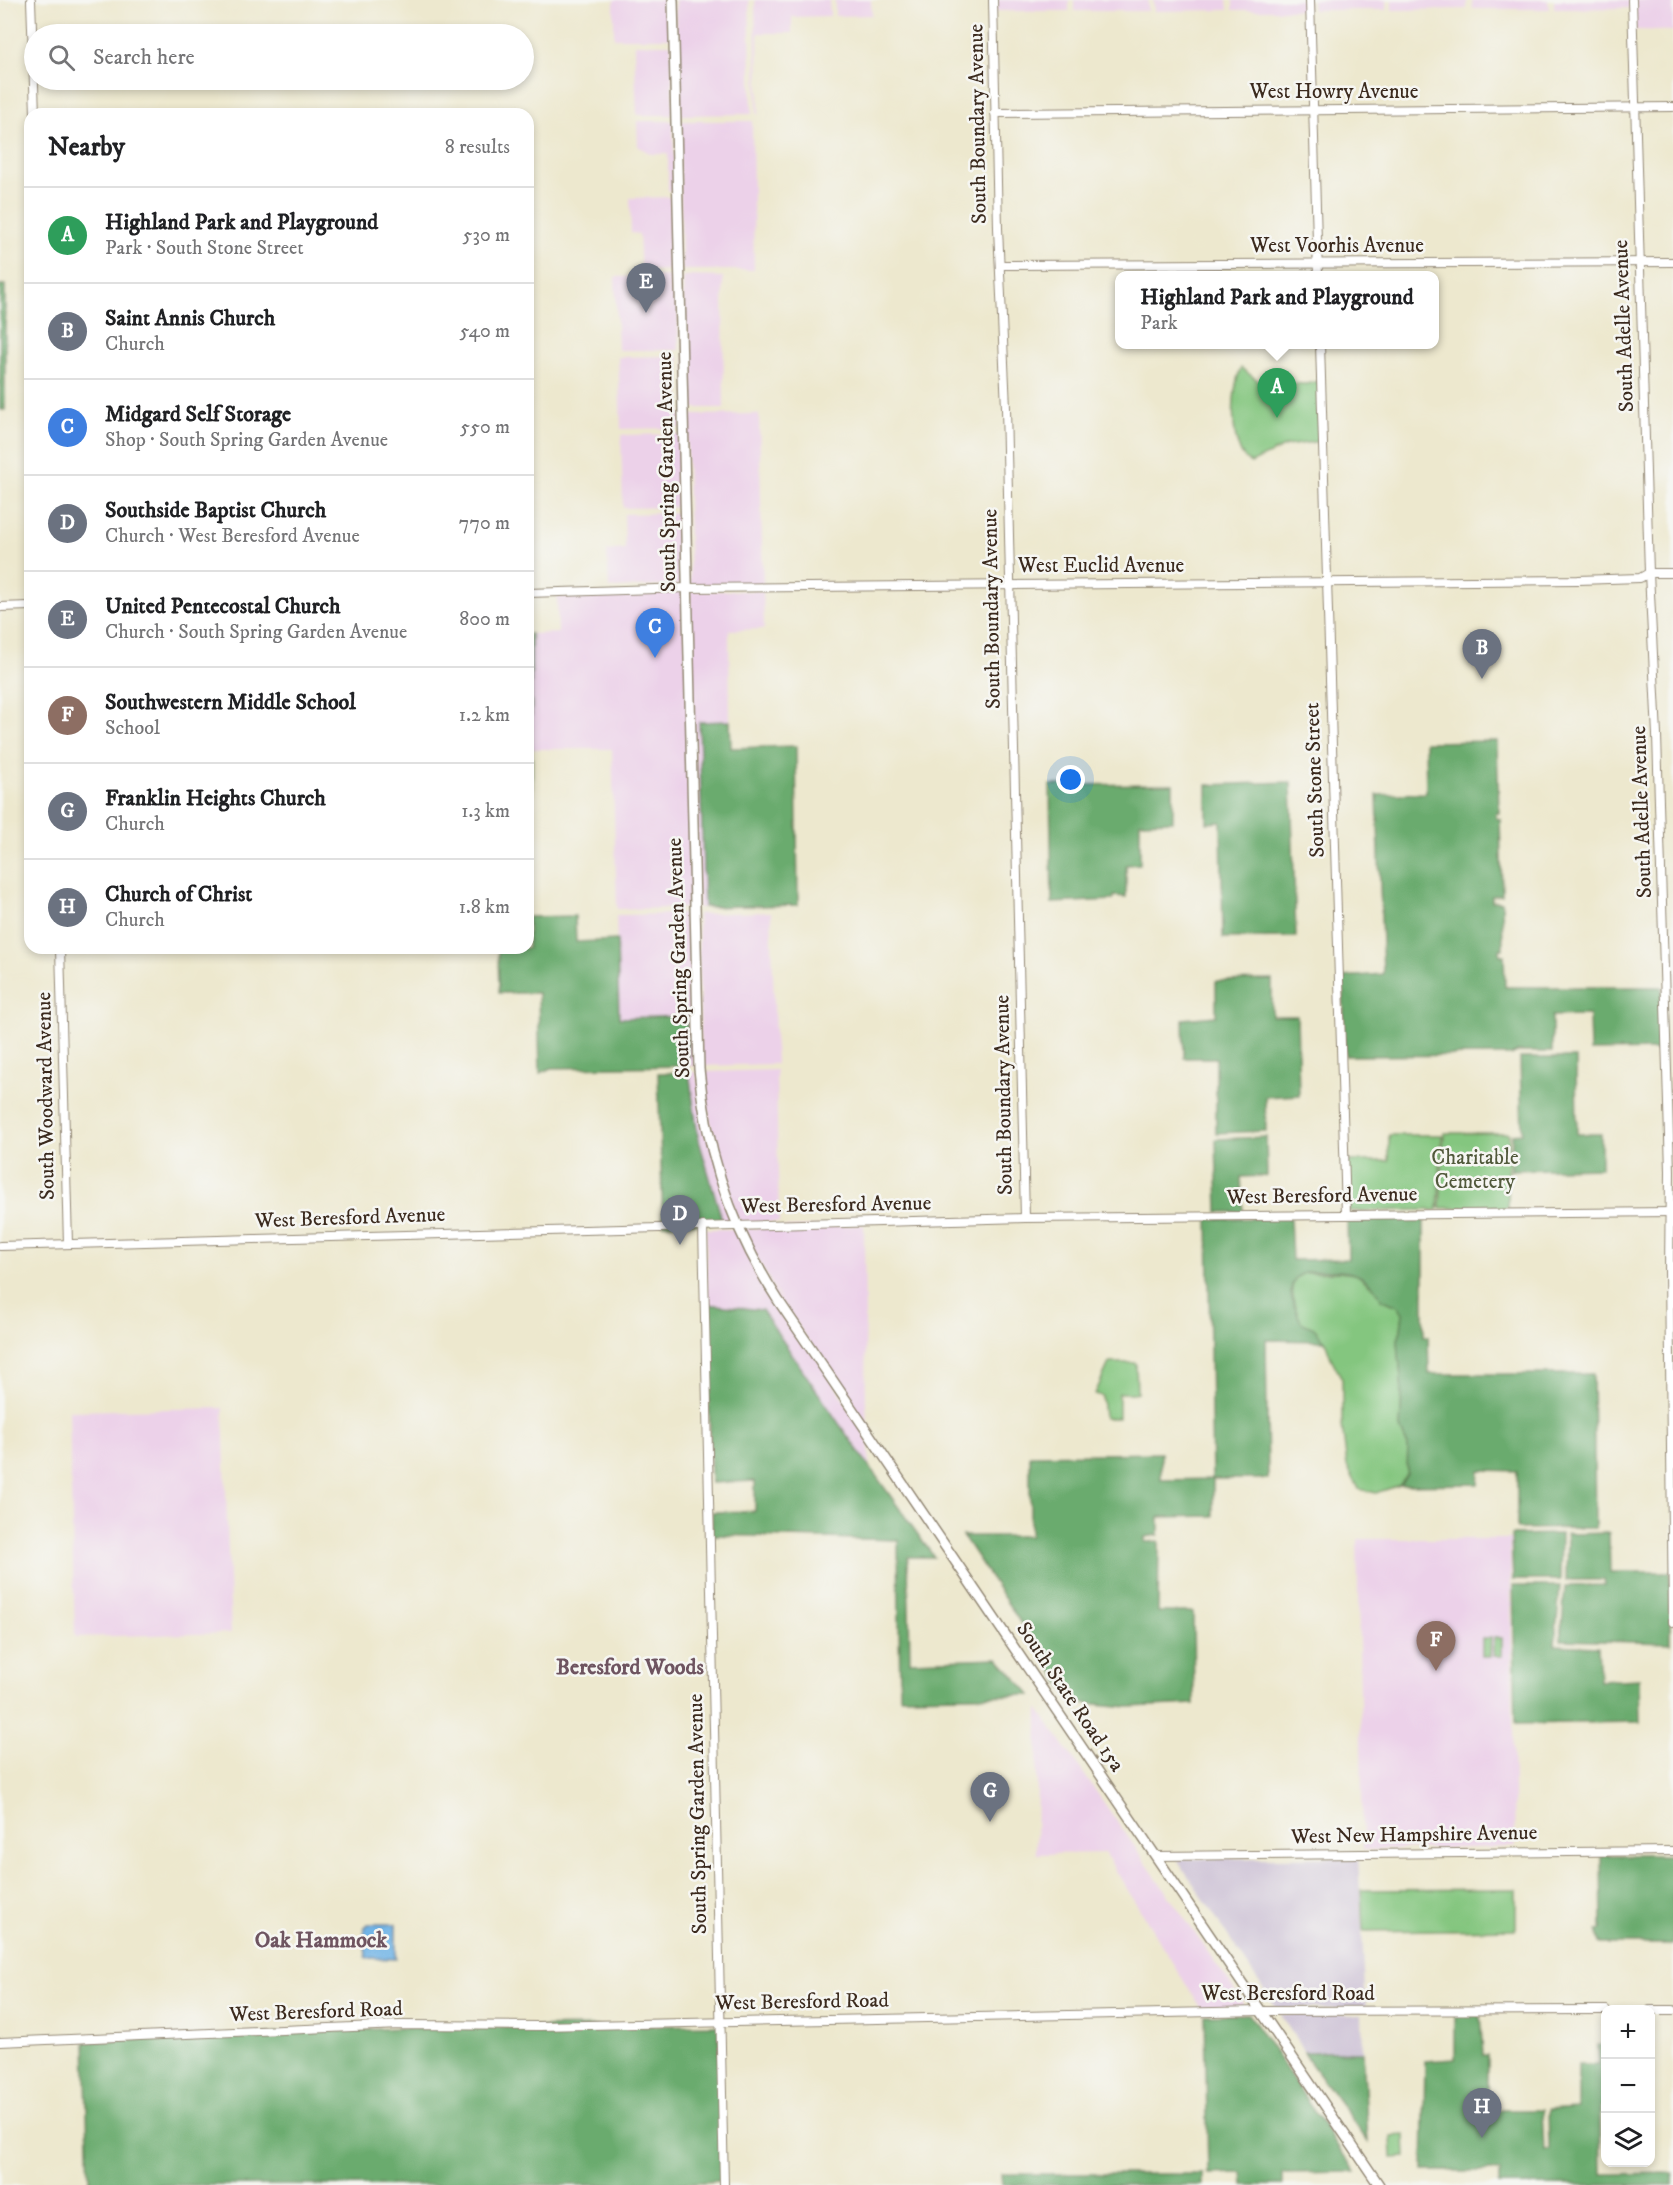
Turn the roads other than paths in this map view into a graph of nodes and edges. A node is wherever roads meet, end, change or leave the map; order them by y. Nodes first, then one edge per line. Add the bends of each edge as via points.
1 (31, 0) edge
2 (673, 0) edge
3 (993, 0) edge
4 (1310, 0) edge
5 (1632, 0) edge
6 (32, 24) edge
7 (34, 90) edge
8 (1673, 107) edge
9 (35, 108) edge
10 (1635, 108) junction
11 (1313, 110) junction
12 (995, 113) junction
13 (1673, 262) edge
14 (1640, 263) junction
15 (1317, 264) junction
16 (1001, 265) junction
17 (1318, 271) edge
18 (1320, 349) edge
19 (1649, 573) junction
20 (1673, 573) edge
21 (1328, 583) junction
22 (1009, 584) junction
23 (688, 588) junction
24 (534, 593) edge
25 (24, 606) edge
26 (0, 607) edge
27 (60, 954) edge
28 (1671, 1212) edge
29 (1346, 1214) junction
30 (1025, 1218) junction
31 (703, 1226) junction
32 (737, 1226) junction
33 (68, 1244) junction
34 (0, 1246) edge
35 (1673, 1622) edge
36 (1673, 1851) edge
37 (1156, 1856) junction
38 (1601, 2010) edge
39 (1655, 2010) edge
40 (1673, 2010) edge
41 (1261, 2011) junction
42 (721, 2022) junction
43 (0, 2042) edge
44 (724, 2185) edge
45 (1379, 2185) edge

1 - 6 street
2 - 23 highway, South Spring Garden Avenue
3 - 12 street, South Boundary Avenue
4 - 11 street
5 - 10 street, South Adelle Avenue
7 - 9 street
8 - 10 street, West Howry Avenue
10 - 11 street, West Howry Avenue
10 - 14 street, South Adelle Avenue
11 - 12 street, West Howry Avenue
11 - 15 street
12 - 16 street, South Boundary Avenue
13 - 14 street, West Voorhis Avenue
14 - 15 street, West Voorhis Avenue
14 - 19 street, South Adelle Avenue
15 - 16 street, West Voorhis Avenue
15 - 17 street
16 - 22 street, South Boundary Avenue
18 - 21 street, South Stone Street
19 - 20 street, West Euclid Avenue
19 - 21 street, West Euclid Avenue via 1640,578
19 - 28 street, South Adelle Avenue via 1658,735
21 - 22 street, West Euclid Avenue
21 - 29 street, South Stone Street
22 - 23 street, West Euclid Avenue
22 - 30 street, South Boundary Avenue
23 - 24 street, West Euclid Avenue
23 - 32 highway, South Spring Garden Avenue via 699,1069 711,1148
25 - 26 street
27 - 33 street, South Woodward Avenue
28 - 29 street, West Beresford Avenue
28 - 35 street, South Adelle Avenue
29 - 30 street, West Beresford Avenue
30 - 32 street, West Beresford Avenue
31 - 32 street, West Beresford Avenue
31 - 33 street, West Beresford Avenue
31 - 42 street, South Spring Garden Avenue
32 - 37 highway, South State Road 15a via 778,1300
33 - 34 street, West Beresford Avenue
36 - 37 street, West New Hampshire Avenue
37 - 41 highway, South State Road 15a
38 - 41 street, West Beresford Road
39 - 40 street
41 - 42 street, West Beresford Road
41 - 45 highway, South State Road 15a
42 - 43 street, West Beresford Road via 400,2025
42 - 44 street, South Spring Garden Avenue

